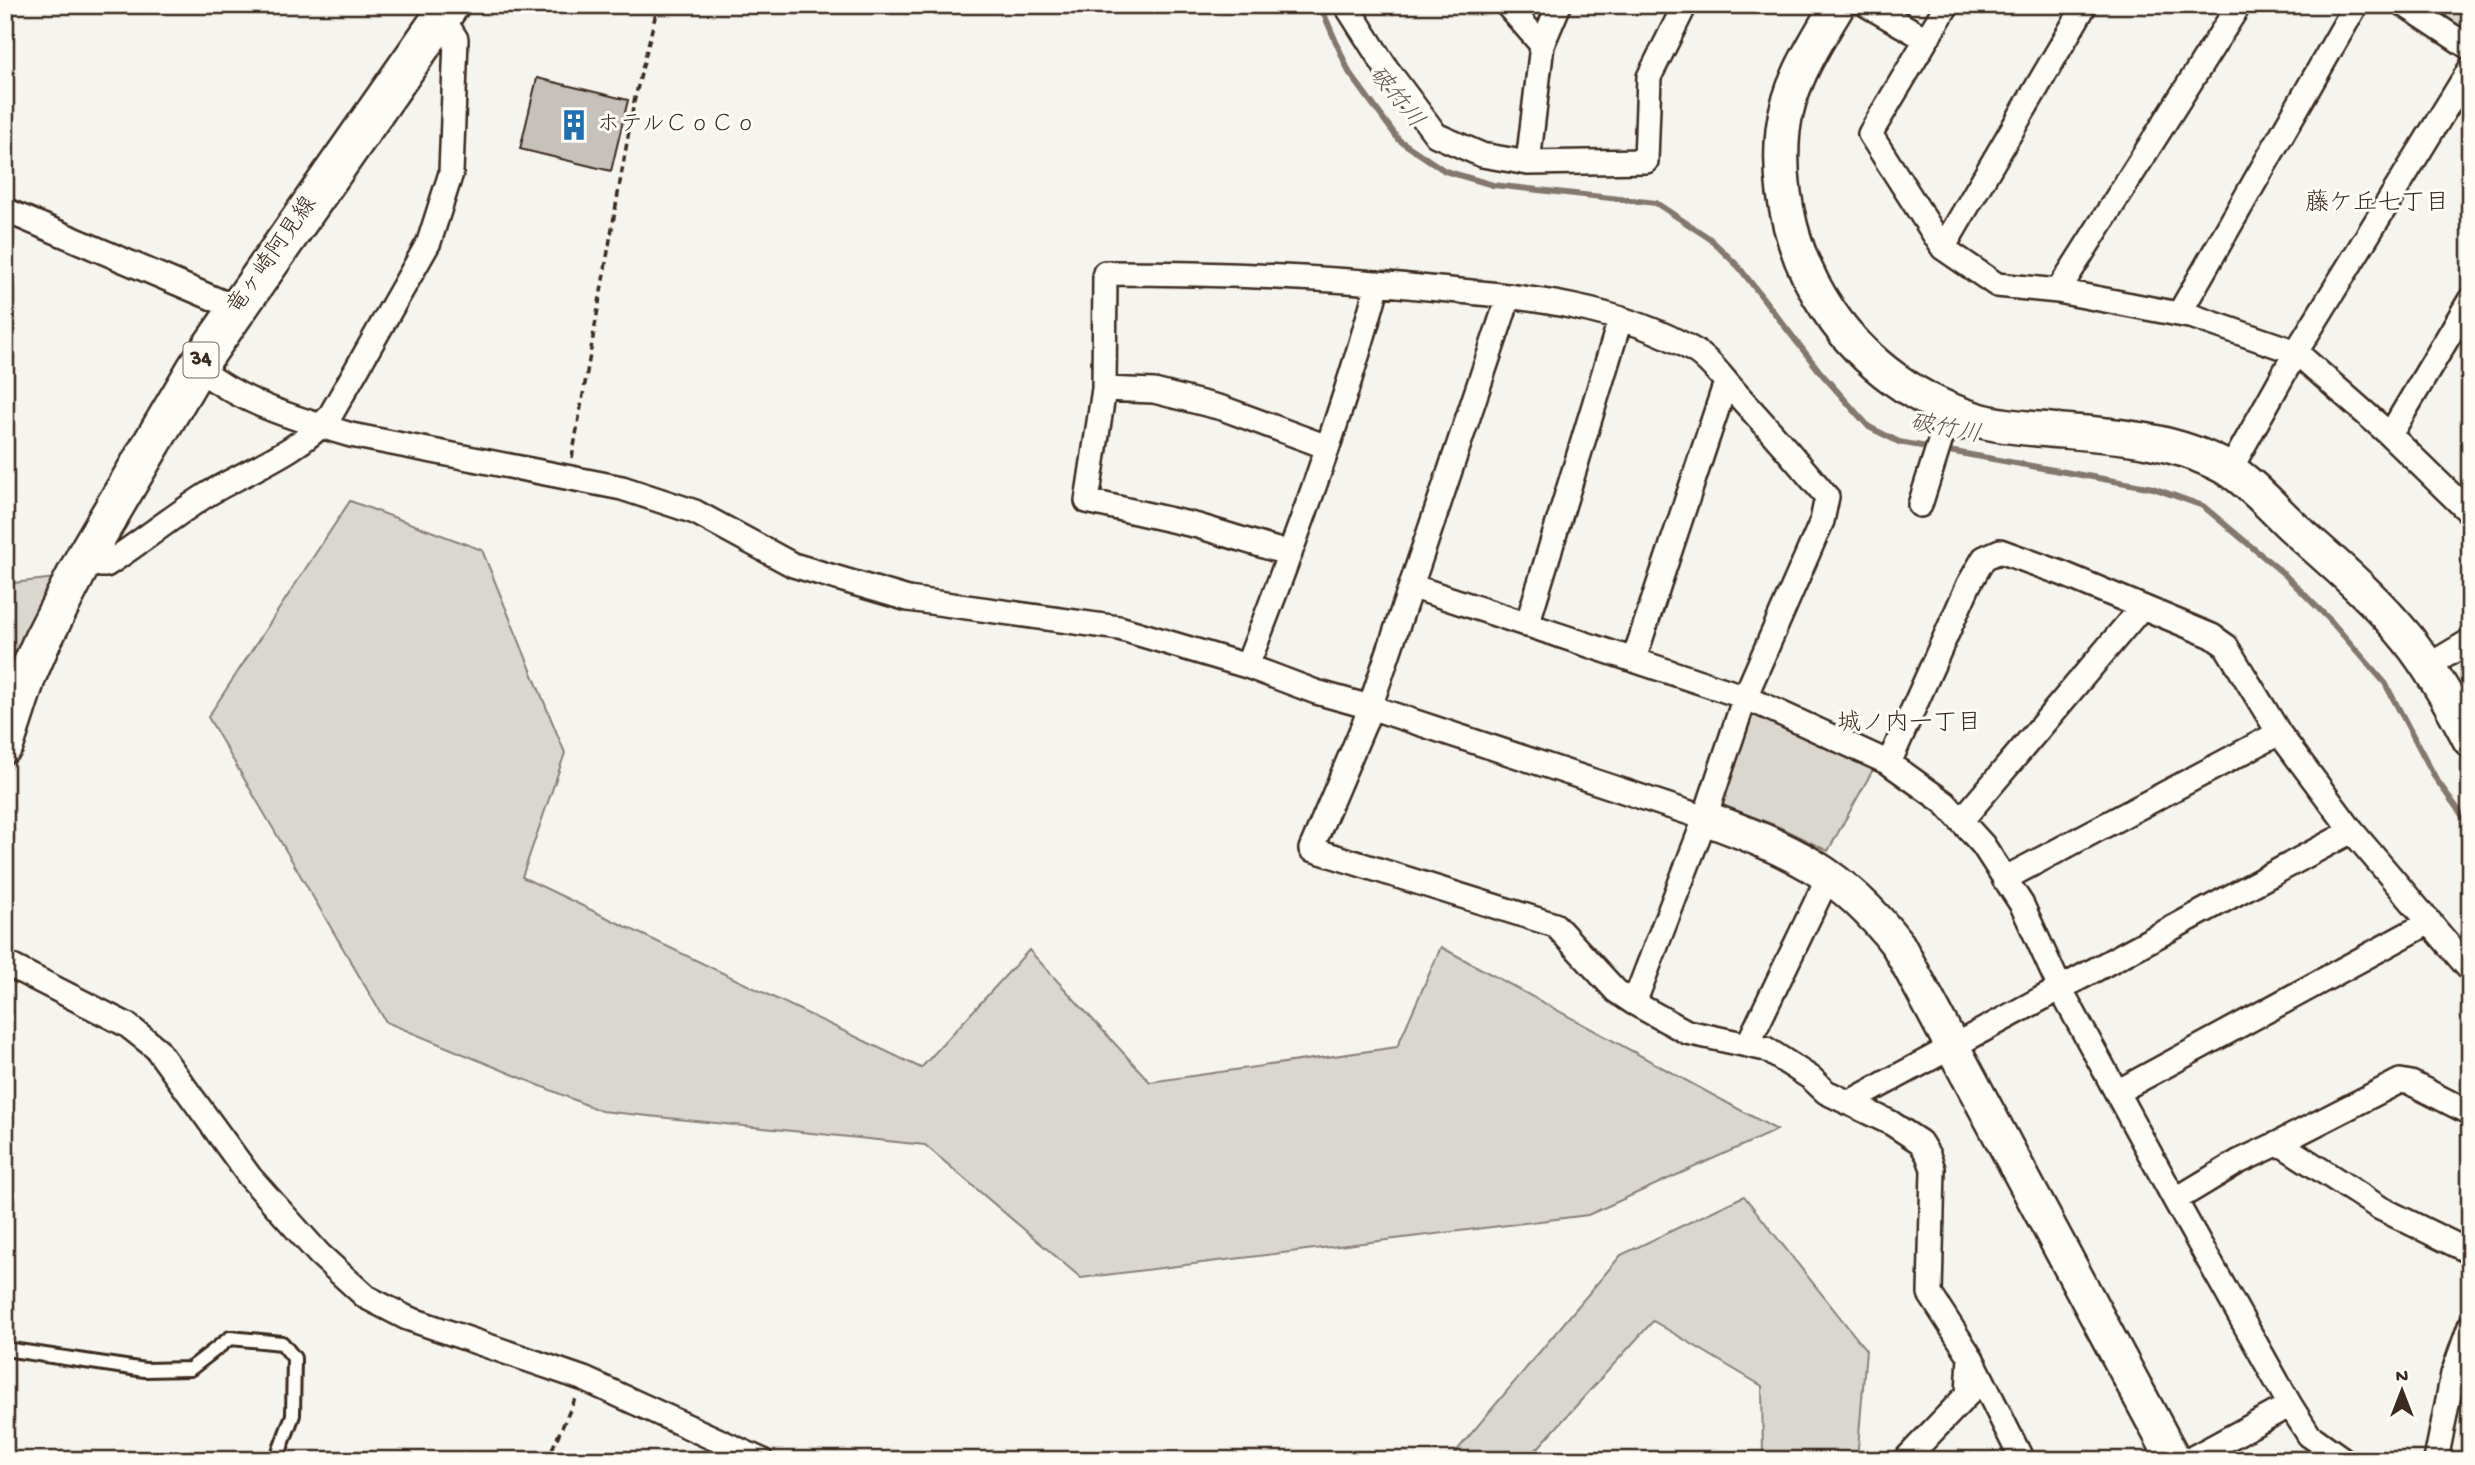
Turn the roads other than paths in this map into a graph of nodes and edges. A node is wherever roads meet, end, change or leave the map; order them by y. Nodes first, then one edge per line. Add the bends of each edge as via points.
1 (1346, 5) edge
2 (1507, 5) edge
3 (1559, 5) edge
4 (1685, 5) edge
5 (1838, 5) edge
6 (1867, 5) edge
7 (1947, 5) edge
8 (2085, 5) edge
9 (2239, 5) edge
10 (2356, 5) edge
11 (2405, 5) edge
12 (446, 11) edge
13 (1926, 39) junction
14 (1542, 45) junction
15 (2470, 48) edge
16 (2470, 69) edge
17 (1528, 163) junction
18 (5, 210) edge
19 (1943, 248) junction
20 (1378, 283) junction
21 (2058, 291) junction
22 (1509, 296) junction
23 (2470, 300) edge
24 (236, 308) junction
25 (2179, 314) junction
26 (1620, 320) junction
27 (2296, 352) junction
28 (197, 367) junction
29 (1726, 382) junction
30 (1104, 388) junction
31 (1986, 422) junction
32 (321, 426) junction
33 (2390, 435) junction
34 (1327, 447) junction
35 (2230, 470) junction
36 (1920, 505) dead end
37 (2468, 507) edge
38 (1290, 554) junction
39 (86, 555) junction
40 (1411, 586) junction
41 (2142, 607) junction
42 (1527, 625) junction
43 (2470, 641) edge
44 (1634, 659) junction
45 (1247, 666) junction
46 (2428, 666) junction
47 (1745, 697) junction
48 (1370, 707) junction
49 (2278, 733) junction
50 (2470, 740) edge
51 (5, 744) edge
52 (1889, 763) junction
53 (1705, 818) junction
54 (1961, 821) junction
55 (2352, 831) junction
56 (1831, 877) junction
57 (2004, 878) junction
58 (2430, 922) junction
59 (5, 963) edge
60 (2470, 970) edge
61 (2060, 988) junction
62 (1634, 1003) junction
63 (1748, 1044) junction
64 (1953, 1047) junction
65 (2117, 1092) junction
66 (1848, 1103) junction
67 (2470, 1113) edge
68 (2279, 1143) junction
69 (2175, 1200) junction
70 (2470, 1252) edge
71 (2470, 1326) edge
72 (5, 1349) edge
73 (1970, 1356) junction
74 (2290, 1405) junction
75 (276, 1460) edge
76 (761, 1460) edge
77 (1905, 1460) edge
78 (2022, 1460) edge
79 (2174, 1460) edge
80 (2189, 1460) edge
81 (2344, 1460) edge
82 (2436, 1460) edge

1 - 17 street via 1436,135 1482,155
2 - 14 street
3 - 14 street
4 - 17 street via 1649,77 1646,161
5 - 31 street via 1793,89 1783,129 1786,207 1797,252 1814,289 1844,333 1872,361 1910,391
6 - 13 street
7 - 13 street
8 - 19 street
9 - 21 street
10 - 25 street
11 - 15 street
12 - 24 main road, 竜ヶ崎阿見線 / 34
12 - 32 street via 456,39 451,173 429,242 354,377
13 - 19 street via 1870,134
14 - 17 street
16 - 27 street
18 - 24 street
19 - 21 street via 1997,285
20 - 22 street
20 - 30 street via 1216,273 1105,273
20 - 34 street
21 - 25 street
22 - 26 street
22 - 40 street
23 - 33 street
24 - 28 main road, 竜ヶ崎阿見線 / 34
25 - 27 street
26 - 29 street via 1697,352
26 - 42 street
27 - 33 street
27 - 35 street
28 - 32 street via 245,398
28 - 39 main road, 竜ヶ崎阿見線 / 34
29 - 44 street
29 - 47 street via 1827,497 1822,521
30 - 34 street via 1154,391 1223,408
30 - 38 street via 1087,501 1198,526
31 - 35 street via 2148,440 2183,449
31 - 36 street via 1943,432
32 - 39 street via 106,565
32 - 45 street via 622,488 695,512 793,565 908,599 1119,628
33 - 37 street
34 - 38 street
35 - 46 street via 2375,602
38 - 45 street
39 - 51 main road, 竜ヶ崎阿見線 / 34 via 27,676
40 - 42 street
40 - 48 street
41 - 49 street via 2212,636 2225,646
41 - 52 street via 2000,551 1984,558
41 - 54 street
42 - 44 street
43 - 46 street
44 - 47 street
45 - 48 street
46 - 50 street
47 - 52 street
47 - 53 street
48 - 53 street
48 - 62 street via 1311,849 1555,925 1616,991
49 - 55 street
49 - 57 street
52 - 54 street via 1945,803
53 - 56 street via 1770,842
53 - 62 street
54 - 57 street
55 - 58 street
55 - 61 street
56 - 63 street
56 - 64 street via 1898,945
57 - 61 street via 2022,905
58 - 60 street
58 - 65 street
59 - 76 street via 127,1024 156,1048 250,1177 319,1254 366,1297 407,1318 584,1379
61 - 64 street
61 - 65 street
62 - 63 street via 1687,1032
63 - 66 street via 1766,1049
64 - 66 street
64 - 79 street
65 - 69 street
66 - 73 street via 1891,1122 1920,1142 1928,1155 1934,1188 1930,1294
67 - 68 street via 2400,1081
68 - 69 street
68 - 70 street via 2380,1208
69 - 74 street
71 - 82 street via 2453,1374
72 - 75 lane via 145,1370 190,1369 230,1338 282,1343 294,1358 293,1415
73 - 77 street via 1968,1394
73 - 78 street
74 - 80 street
74 - 81 street via 2309,1435

